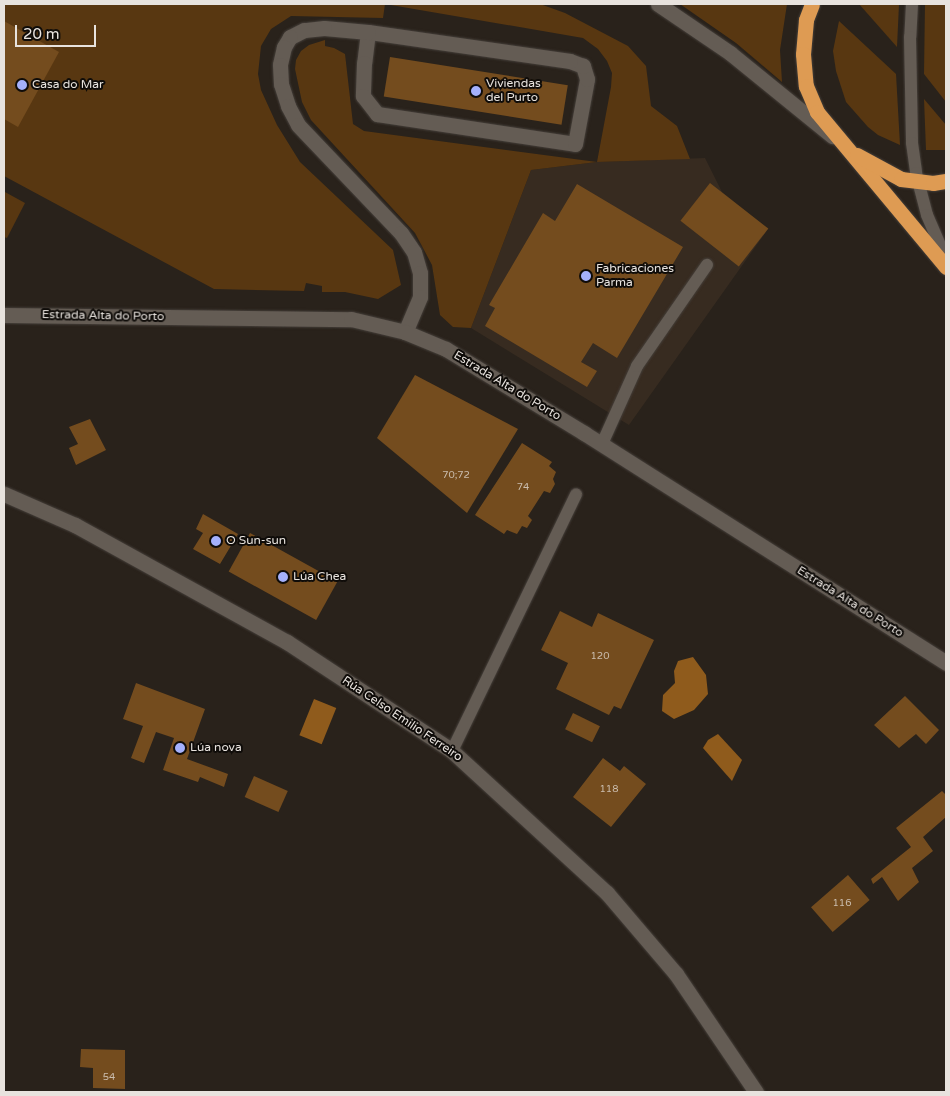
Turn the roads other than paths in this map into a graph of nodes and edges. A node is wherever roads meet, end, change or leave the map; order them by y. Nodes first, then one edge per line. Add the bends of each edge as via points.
1 (658, 4) edge
2 (812, 4) edge
3 (912, 4) edge
4 (368, 32) junction
5 (844, 146) junction
6 (918, 181) junction
7 (946, 182) edge
8 (946, 259) edge
9 (707, 265) dead end
10 (946, 267) edge
11 (4, 315) edge
12 (405, 332) junction
13 (602, 444) junction
14 (4, 494) edge
15 (576, 494) dead end
16 (946, 662) edge
17 (452, 751) junction
18 (756, 1092) edge

1 - 5 street via 730,53
2 - 5 highway via 806,20 803,54 806,86 817,112
3 - 6 lane via 910,101
4 - 4 street via 363,96 377,114 575,144 587,79 583,66 570,61
4 - 12 street via 324,28 304,30 290,37 280,65 281,84 298,125 401,234 414,252 420,274 420,297
5 - 6 highway via 886,172 901,179
5 - 10 highway
6 - 7 highway
6 - 8 lane via 927,215
9 - 13 lane via 637,366
11 - 12 street, Estrada Alta do Porto via 351,319
12 - 13 street, Estrada Alta do Porto via 446,349
13 - 16 street, Estrada Alta do Porto
14 - 17 street, Rúa Celso Emilio Ferreiro via 75,526 287,642
15 - 17 lane
17 - 18 street, Rúa Celso Emilio Ferreiro via 607,893 676,974

